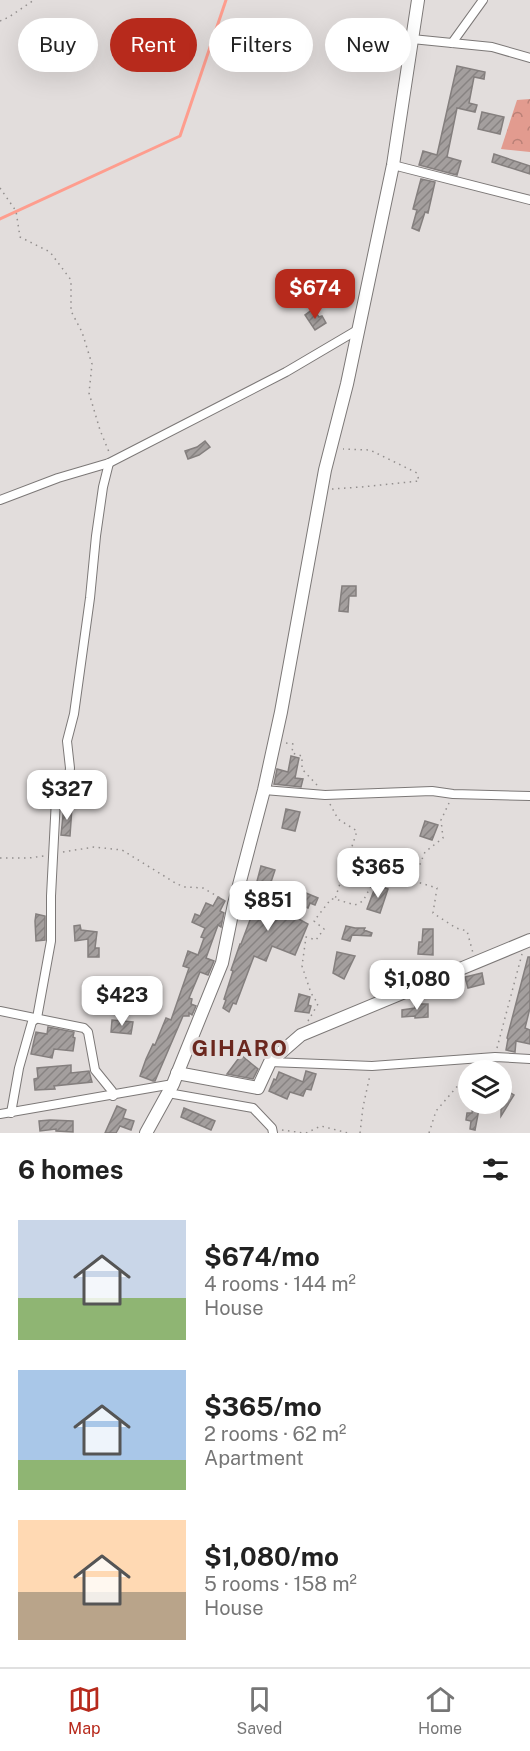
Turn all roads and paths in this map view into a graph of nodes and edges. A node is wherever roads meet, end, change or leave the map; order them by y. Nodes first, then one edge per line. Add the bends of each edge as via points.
1 (34, 0) edge
2 (418, 0) edge
3 (483, 0) edge
4 (0, 21) edge
5 (412, 39) junction
6 (452, 43) junction
7 (530, 58) edge
8 (393, 165) junction
9 (0, 188) edge
10 (530, 200) edge
11 (358, 329) junction
12 (330, 449) junction
13 (109, 463) junction
14 (321, 489) junction
15 (0, 500) edge
16 (274, 741) junction
17 (264, 790) junction
18 (453, 794) junction
19 (325, 795) junction
20 (530, 796) edge
21 (53, 854) junction
22 (0, 858) edge
23 (413, 881) junction
24 (335, 899) junction
25 (234, 904) junction
26 (528, 941) edge
27 (476, 962) junction
28 (0, 1011) edge
29 (37, 1018) junction
30 (301, 1035) junction
31 (495, 1058) junction
32 (530, 1059) edge
33 (492, 1060) edge
34 (270, 1062) junction
35 (372, 1066) junction
36 (173, 1083) junction
37 (458, 1084) edge
38 (113, 1095) junction
39 (11, 1113) junction
40 (0, 1114) edge
41 (273, 1131) edge
42 (146, 1133) edge
43 (305, 1133) edge
44 (348, 1133) edge
45 (360, 1133) edge
46 (429, 1133) edge

1 - 4 path
2 - 5 main road
3 - 6 street
5 - 6 street
5 - 8 main road
6 - 7 street via 492,46
8 - 10 street
8 - 11 main road
9 - 13 path via 16,212 20,237 50,252 71,280 71,311 92,364 89,393 112,459
11 - 12 main road
11 - 13 street via 286,372
12 - 14 main road
12 - 14 path via 370,450 417,473 419,481
13 - 15 street
13 - 21 street via 67,741 69,777 57,793
14 - 16 main road
16 - 17 main road
16 - 19 path via 293,744 292,753 302,756 302,769
17 - 19 street
17 - 25 main road
18 - 19 street via 432,791
18 - 20 street
18 - 23 path via 441,820 443,838 424,852
19 - 24 path via 338,819 357,831
21 - 22 path
21 - 25 path via 94,847 122,850 177,884 203,888
21 - 29 street via 51,941
23 - 24 path via 408,886 377,875 363,901 355,905
23 - 27 path via 436,888 433,913 467,932
24 - 30 path via 330,899 314,921 324,929 316,940 306,938 302,966 318,1004
25 - 36 main road via 222,963
26 - 27 main road
26 - 31 path
27 - 30 main road
28 - 29 street
29 - 38 street via 88,1032 95,1070
29 - 39 street via 32,1022 19,1068
30 - 34 main road
31 - 32 street
31 - 33 path
31 - 35 street
34 - 35 street
34 - 36 main road via 258,1088
35 - 45 path
36 - 38 street
36 - 41 street via 253,1108
36 - 42 main road
37 - 46 path via 436,1111
38 - 39 street
39 - 40 street
41 - 43 path
43 - 44 path via 321,1126

